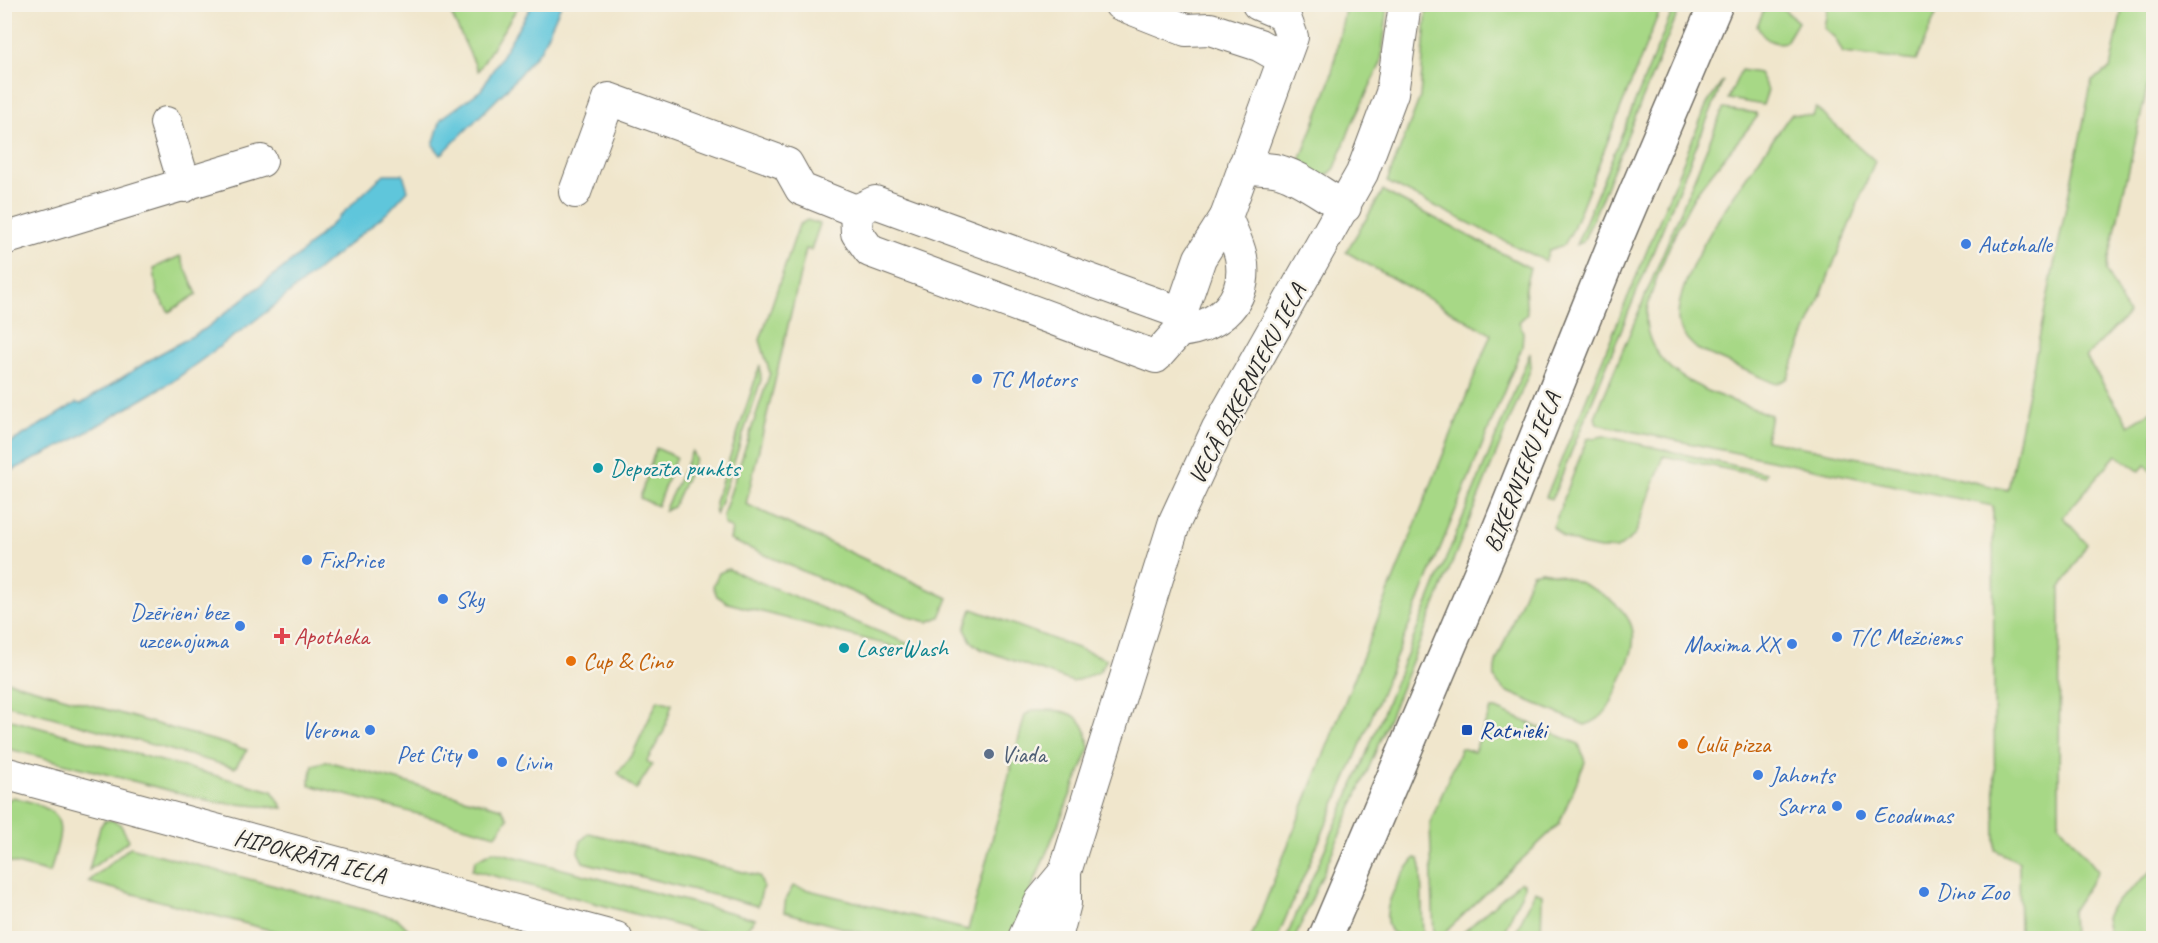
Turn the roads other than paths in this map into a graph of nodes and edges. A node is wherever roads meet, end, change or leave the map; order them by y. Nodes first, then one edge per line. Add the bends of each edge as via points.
1 (1120, 4) edge
2 (1258, 4) edge
3 (1405, 4) edge
4 (1716, 4) edge
5 (1284, 58) junction
6 (166, 123) dead end
7 (261, 161) dead end
8 (1251, 168) junction
9 (185, 186) junction
10 (575, 192) dead end
11 (1332, 201) junction
12 (856, 211) junction
13 (1226, 217) junction
14 (4, 239) edge
15 (1180, 322) junction
16 (4, 773) edge
17 (1065, 872) junction
18 (616, 939) edge
19 (1024, 939) edge
20 (1056, 939) edge
21 (1325, 939) edge

1 - 5 street via 1186,30 1210,29 1259,45
2 - 5 street via 1284,15 1292,37
3 - 11 street, VECĀ BIĶERNIEKU IELA via 1392,93 1362,173
4 - 21 main road, BIĶERNIEKU IELA via 1496,538
5 - 8 street
6 - 9 street
7 - 9 street
8 - 11 street via 1290,175
8 - 13 street
9 - 14 street
10 - 12 street via 609,99 787,164 801,189
11 - 17 street, VECĀ BIĶERNIEKU IELA via 1175,521
12 - 15 street via 875,202
12 - 15 street via 857,232 870,251 1156,357
13 - 15 street via 1200,258
13 - 15 street via 1240,255 1239,291 1230,308 1216,321 1197,329
16 - 18 street, HIPOKRĀTA IELA
17 - 19 street, VECĀ BIĶERNIEKU IELA via 1041,901
17 - 20 street, VECĀ BIĶERNIEKU IELA via 1065,903

